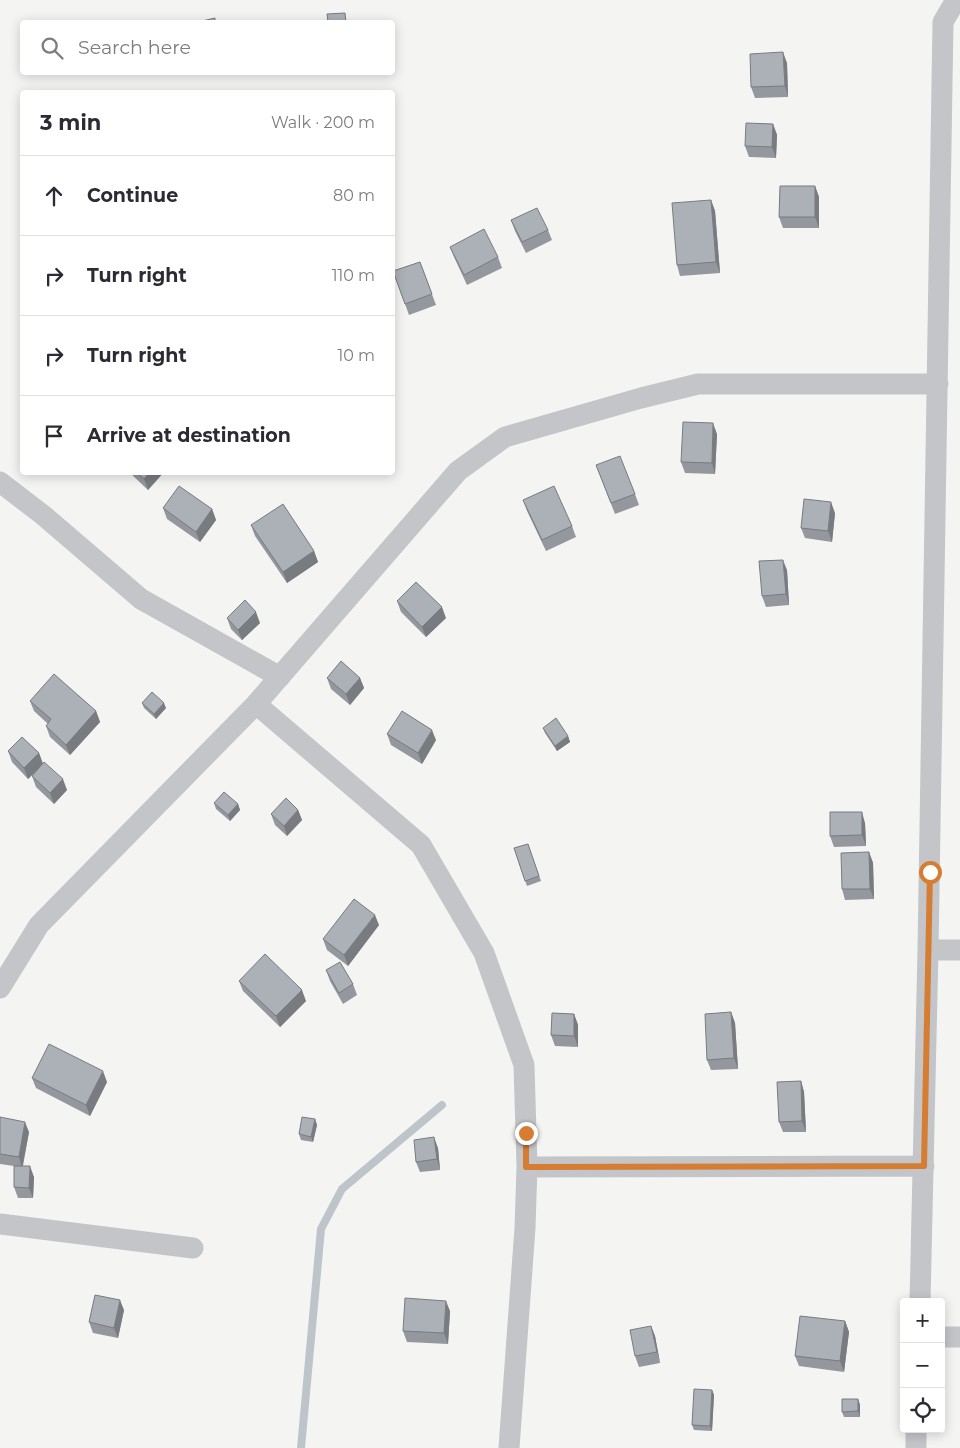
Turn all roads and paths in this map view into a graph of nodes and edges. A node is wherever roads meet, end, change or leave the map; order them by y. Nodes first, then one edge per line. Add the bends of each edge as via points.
1 (956, 0) edge
2 (938, 384) junction
3 (0, 482) edge
4 (280, 677) junction
5 (256, 704) junction
6 (928, 950) junction
7 (960, 950) edge
8 (0, 988) edge
9 (924, 1166) junction
10 (526, 1167) junction
11 (0, 1224) edge
12 (193, 1248) dead end
13 (920, 1298) edge
14 (945, 1337) edge
15 (960, 1337) edge
16 (916, 1433) edge
17 (509, 1448) edge
18 (916, 1448) edge

1 - 2 street via 943,22
2 - 4 street via 698,384 505,437 458,471
2 - 6 street
3 - 4 street via 141,599
4 - 5 street
5 - 8 street via 38,925
5 - 10 street via 421,845 484,953 524,1065
6 - 7 street
6 - 9 street
9 - 10 street
9 - 13 street
10 - 17 street via 526,1228
11 - 12 street
14 - 15 street
16 - 18 street

